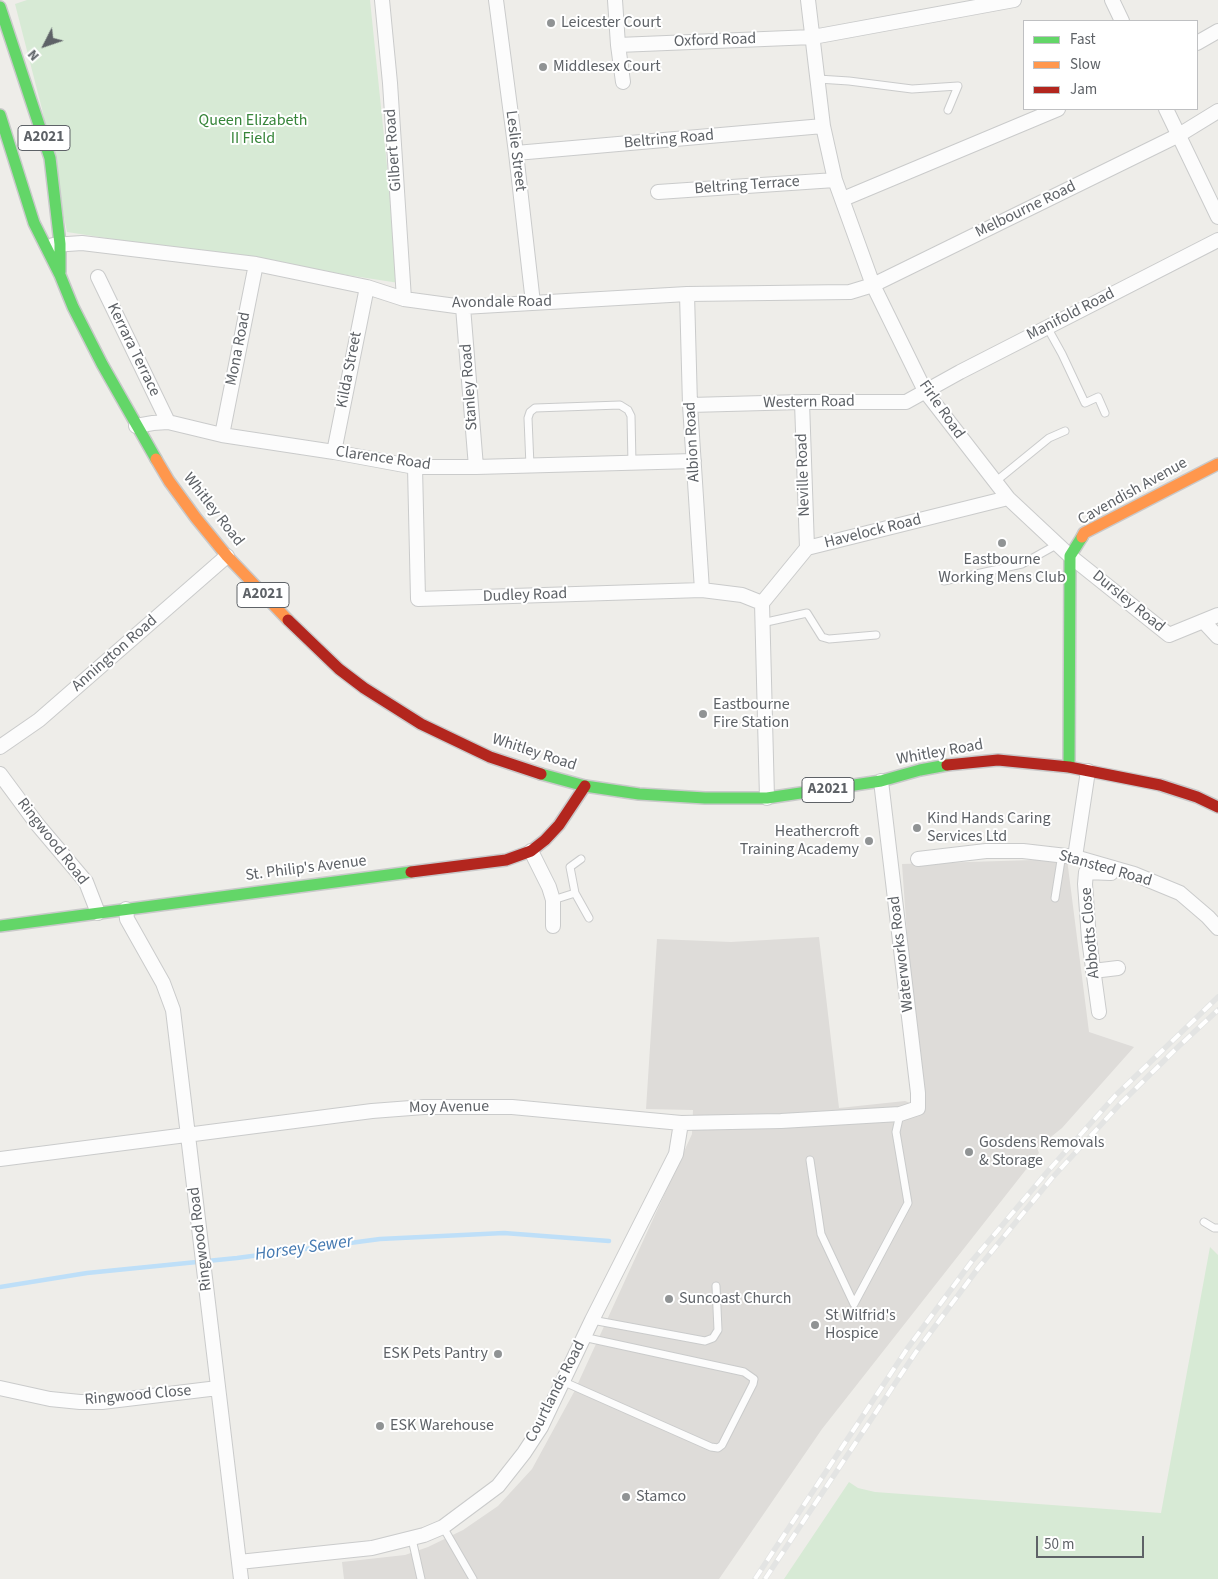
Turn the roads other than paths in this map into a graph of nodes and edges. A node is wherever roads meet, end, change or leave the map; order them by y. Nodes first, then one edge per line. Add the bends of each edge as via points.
1 (382, 0) edge
2 (496, 0) edge
3 (615, 0) edge
4 (808, 0) edge
5 (1014, 0) edge
6 (1112, 0) edge
7 (0, 7) edge
8 (1122, 20) edge
9 (1218, 31) edge
10 (813, 37) junction
11 (1198, 42) edge
12 (618, 45) junction
13 (818, 79) junction
14 (623, 82) dead end
15 (948, 110) dead end
16 (1056, 110) edge
17 (1167, 110) edge
18 (1218, 111) edge
19 (0, 115) edge
20 (823, 126) junction
21 (1180, 135) junction
22 (516, 153) junction
23 (835, 180) junction
24 (658, 192) dead end
25 (1214, 198) edge
26 (843, 199) junction
27 (1218, 217) edge
28 (1218, 240) edge
29 (60, 244) junction
30 (45, 246) junction
31 (256, 264) junction
32 (60, 275) junction
33 (98, 277) dead end
34 (873, 285) junction
35 (367, 287) junction
36 (687, 294) junction
37 (404, 300) junction
38 (533, 303) junction
39 (463, 306) junction
40 (1047, 327) junction
41 (925, 391) junction
42 (802, 402) junction
43 (690, 405) junction
44 (1105, 413) dead end
45 (168, 422) junction
46 (136, 426) junction
47 (1065, 431) dead end
48 (222, 435) junction
49 (334, 452) junction
50 (694, 461) junction
51 (632, 463) junction
52 (1218, 464) edge
53 (530, 466) junction
54 (414, 467) junction
55 (476, 468) junction
56 (995, 482) junction
57 (1008, 498) junction
58 (1058, 544) junction
59 (807, 548) junction
60 (227, 556) junction
61 (1070, 556) junction
62 (944, 581) dead end
63 (702, 590) junction
64 (762, 603) junction
65 (1218, 615) edge
66 (1204, 622) junction
67 (762, 623) junction
68 (876, 635) dead end
69 (1218, 637) edge
70 (0, 747) edge
71 (1069, 767) junction
72 (1088, 771) junction
73 (0, 774) edge
74 (881, 781) junction
75 (585, 786) junction
76 (767, 798) junction
77 (1218, 807) edge
78 (531, 851) junction
79 (1069, 855) junction
80 (581, 859) dead end
81 (918, 859) dead end
82 (1134, 874) junction
83 (575, 893) junction
84 (1055, 898) dead end
85 (553, 900) junction
86 (126, 909) junction
87 (98, 913) junction
88 (589, 918) dead end
89 (0, 926) edge
90 (553, 926) dead end
91 (1218, 928) edge
92 (1118, 968) dead end
93 (1093, 972) junction
94 (1099, 1012) dead end
95 (900, 1114) junction
96 (681, 1123) junction
97 (188, 1135) junction
98 (0, 1159) edge
99 (810, 1160) dead end
100 (1204, 1222) dead end
101 (1218, 1228) edge
102 (716, 1286) dead end
103 (592, 1320) junction
104 (584, 1337) junction
105 (562, 1381) junction
106 (0, 1388) edge
107 (218, 1388) junction
108 (443, 1527) junction
109 (412, 1538) junction
110 (239, 1562) junction
111 (241, 1579) edge
112 (421, 1579) edge
113 (473, 1579) edge

1 - 37 street, Gilbert Road
2 - 22 street, Leslie Street
3 - 12 street
4 - 10 street, Firle Road
5 - 10 street, Oxford Road
6 - 8 street
7 - 29 main road, Whitley Road / A2021 via 50,158
9 - 11 street
10 - 12 street, Oxford Road
10 - 13 street, Firle Road
12 - 14 street
13 - 15 lane via 912,89 958,86
13 - 20 street, Firle Road
16 - 26 street
17 - 21 street
18 - 21 street, Melbourne Road
19 - 30 main road, Whitley Road / A2021 via 34,223
20 - 22 street, Beltring Road
20 - 23 street, Firle Road
21 - 25 street
21 - 34 street, Melbourne Road
22 - 38 street, Leslie Street
23 - 24 street, Beltring Terrace
23 - 26 street, Firle Road
25 - 27 street
26 - 34 street, Firle Road
28 - 40 street, Manifold Road
29 - 30 street, Avondale Road
29 - 31 street, Avondale Road via 82,243
29 - 32 main road, Whitley Road / A2021
30 - 32 main road, Whitley Road / A2021
31 - 35 street, Avondale Road
31 - 48 street, Mona Road
32 - 46 main road, Whitley Road / A2021 via 73,307
33 - 45 street, Kerrara Terrace
34 - 36 street, Avondale Road via 850,292
34 - 41 street, Firle Road
35 - 37 street, Avondale Road
35 - 49 street, Kilda Street
36 - 38 street, Avondale Road
36 - 43 street, Albion Road
37 - 39 street, Avondale Road
38 - 39 street, Avondale Road
39 - 55 street, Stanley Road
40 - 41 street, Manifold Road
40 - 44 lane via 1085,403 1098,397
41 - 42 street, Western Road via 906,402
41 - 56 street, Firle Road
42 - 43 street, Western Road
42 - 59 street, Neville Road
43 - 50 street, Albion Road
45 - 46 street, Clarence Road
45 - 48 street, Clarence Road
46 - 60 main road, Whitley Road / A2021 via 169,481
47 - 56 lane via 1049,438
48 - 49 street, Clarence Road
49 - 54 street, Clarence Road
50 - 51 street, Clarence Road
50 - 63 street, Albion Road
51 - 53 street, Clarence Road
51 - 53 lane via 631,416 620,405 535,408 528,418
52 - 61 main road, Cavendish Avenue via 1084,533
53 - 55 street, Clarence Road
54 - 55 street, Clarence Road
54 - 63 street, Dudley Road via 418,600
56 - 57 street, Firle Road
57 - 58 street, Firle Road
57 - 59 street, Havelock Road
58 - 61 street, Firle Road
58 - 62 lane via 1022,564
59 - 64 street, Havelock Road
60 - 70 street, Annington Road via 39,720
60 - 75 main road, Whitley Road / A2021 via 317,649 391,707 490,757
61 - 66 street, Dursley Road via 1169,635
61 - 71 main road
63 - 64 street, Dudley Road via 742,596
64 - 67 street
65 - 66 street, Dursley Road
66 - 69 street
67 - 68 lane via 807,613 822,637
67 - 76 street
71 - 72 main road, Whitley Road / A2021
71 - 74 main road, Whitley Road / A2021 via 998,760 920,770
72 - 77 main road, Whitley Road / A2021 via 1160,785
72 - 79 street
73 - 87 street, Ringwood Road via 36,824 86,882
74 - 76 main road, Whitley Road / A2021
74 - 95 street, Waterworks Road via 918,1093 918,1108
75 - 76 main road, Whitley Road / A2021 via 639,794
75 - 78 main road, St. Philip's Avenue via 559,825
78 - 85 street
78 - 86 main road, St. Philip's Avenue via 506,860
79 - 81 street, Stansted Road via 986,851
79 - 82 street, Stansted Road
79 - 84 lane
80 - 83 lane via 570,866
82 - 91 street, Stansted Road via 1180,893
82 - 93 street, Abbotts Close via 1086,872
83 - 85 lane
83 - 88 lane
85 - 90 street
86 - 87 main road, St. Philip's Avenue
86 - 97 street, Ringwood Road via 127,919 162,983 172,1010
87 - 89 main road, St. Philip's Avenue
92 - 93 street
93 - 94 street, Abbotts Close
95 - 96 street, Moy Avenue
95 - 99 lane via 896,1132 908,1203 854,1304 821,1234
96 - 97 street, Moy Avenue via 512,1107 424,1107
96 - 103 street, Courtlands Road via 676,1154
97 - 98 street, Moy Avenue
97 - 107 street, Ringwood Road
100 - 101 lane
102 - 103 lane via 718,1330 713,1338 705,1341
103 - 104 street, Courtlands Road
104 - 105 street, Courtlands Road
104 - 105 lane via 744,1372 754,1378 753,1384 718,1448
105 - 108 street, Courtlands Road via 541,1427 498,1486
106 - 107 street, Ringwood Close via 50,1399 102,1402
107 - 110 street, Ringwood Road
108 - 109 street, Courtlands Road
108 - 113 lane
109 - 110 street, Courtlands Road via 372,1548
109 - 112 lane
110 - 111 street, Ringwood Road

